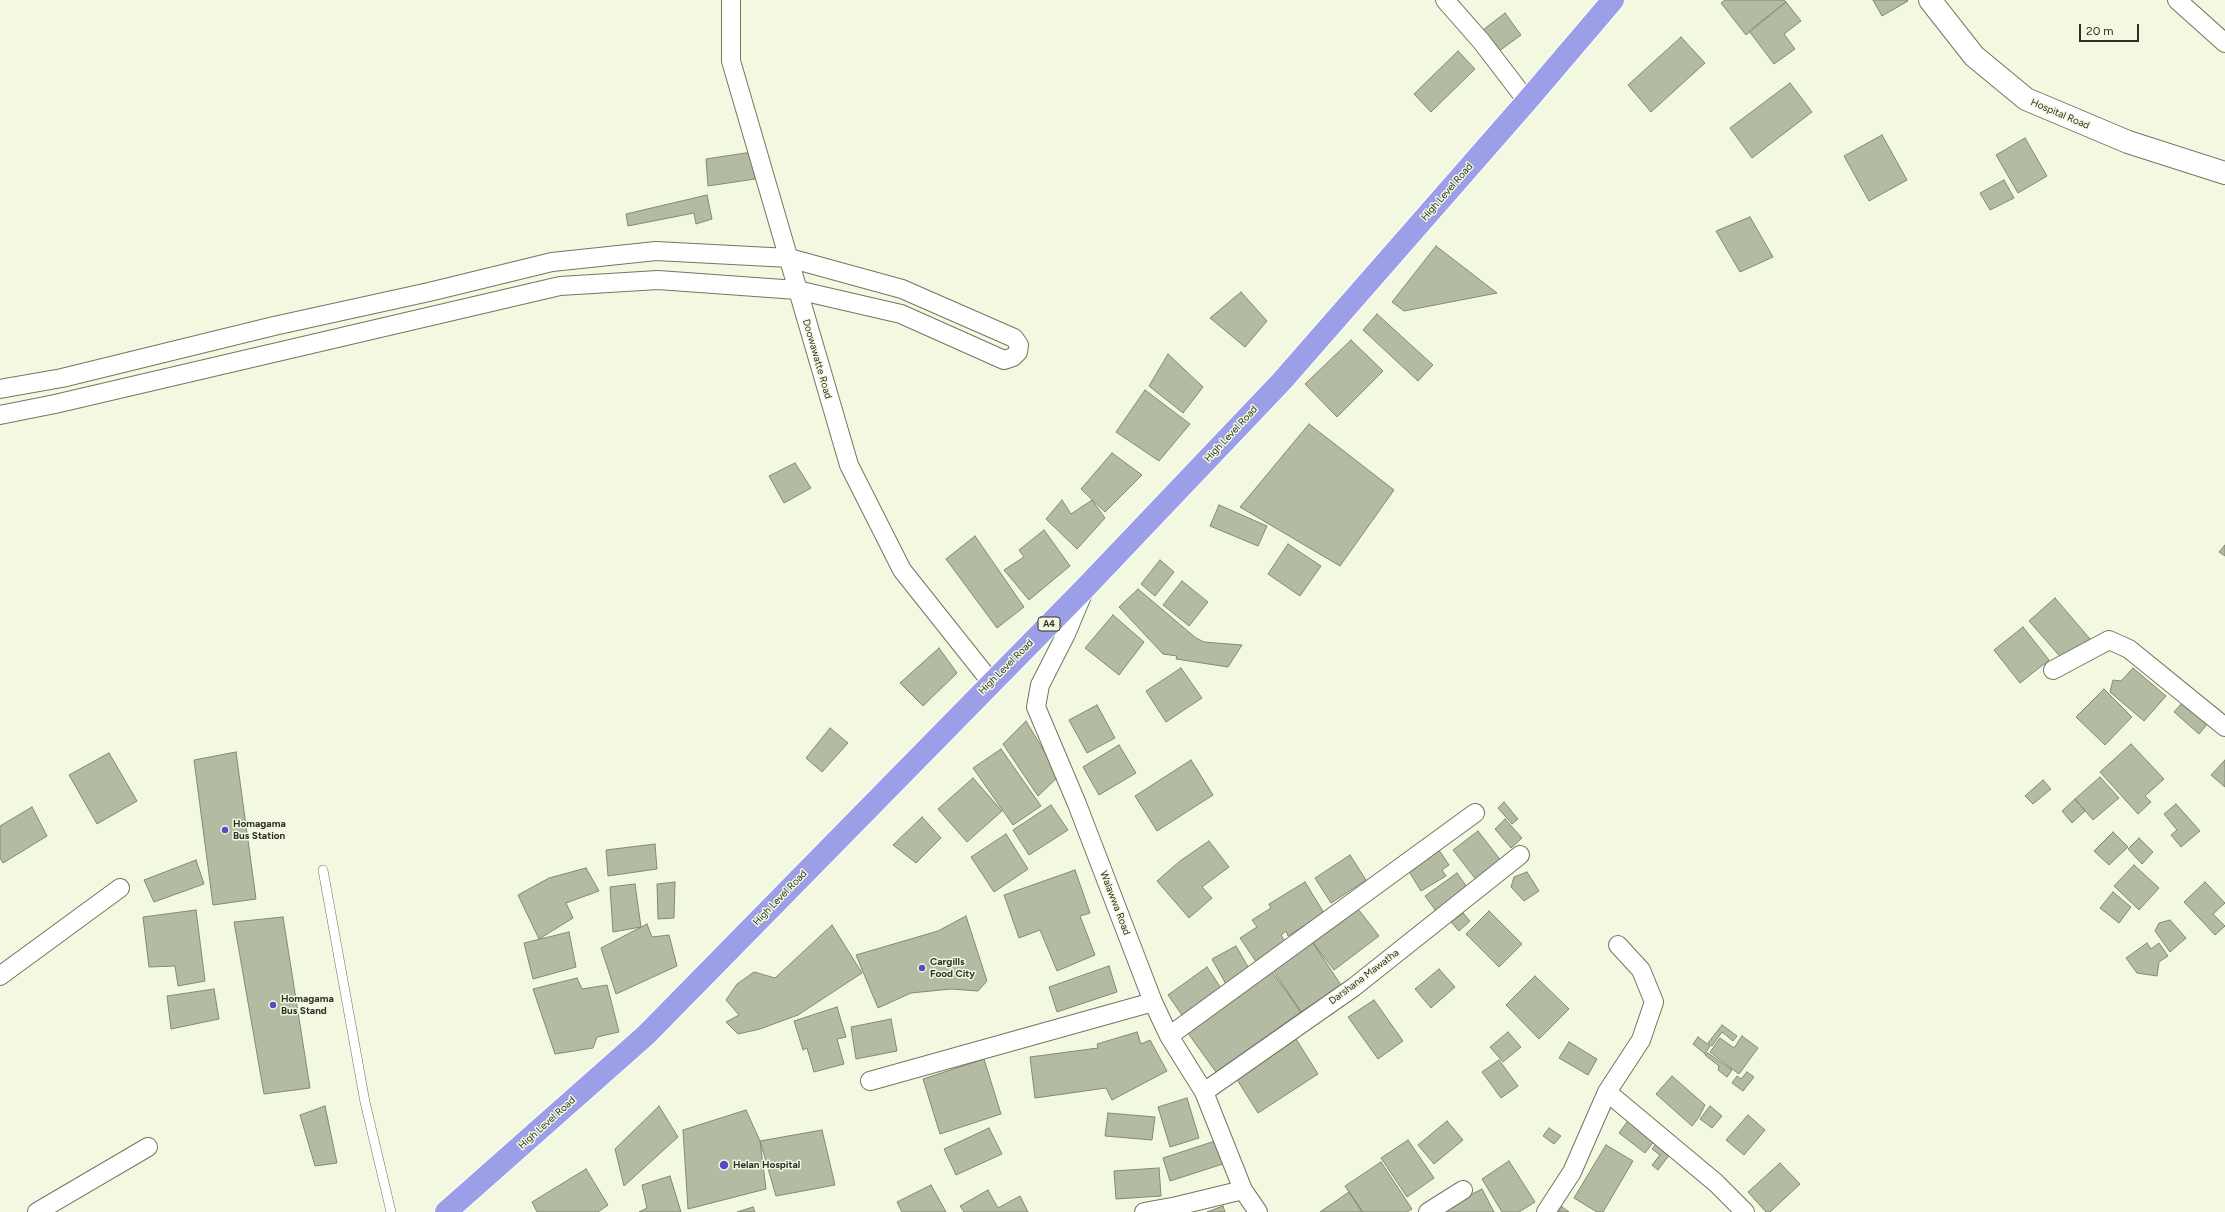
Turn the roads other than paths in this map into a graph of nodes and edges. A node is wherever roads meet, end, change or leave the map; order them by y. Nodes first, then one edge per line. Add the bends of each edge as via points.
1 (732, 0) edge
2 (1445, 0) edge
3 (1613, 0) edge
4 (1930, 0) edge
5 (2176, 0) edge
6 (2225, 43) edge
7 (1527, 101) junction
8 (2225, 173) edge
9 (789, 258) junction
10 (797, 290) junction
11 (0, 389) edge
12 (0, 415) edge
13 (1086, 587) junction
14 (2053, 670) dead end
15 (991, 682) junction
16 (2225, 727) edge
17 (1475, 813) dead end
18 (1520, 856) dead end
19 (323, 870) dead end
20 (120, 888) dead end
21 (1618, 945) dead end
22 (0, 976) edge
23 (1153, 1002) junction
24 (1169, 1036) junction
25 (870, 1081) dead end
26 (1204, 1092) junction
27 (1607, 1092) junction
28 (148, 1147) dead end
29 (1243, 1190) junction
30 (1463, 1190) dead end
31 (37, 1212) edge
32 (391, 1212) edge
33 (446, 1212) edge
34 (1144, 1212) edge
35 (1258, 1212) edge
36 (1428, 1212) edge
37 (1546, 1212) edge
38 (1745, 1212) edge

1 - 9 street, Doowawatte Road via 731,61
2 - 7 street via 1481,41
3 - 7 highway, High Level Road / A4
4 - 8 street, Hospital Road via 1974,56 2026,99 2128,142
5 - 6 street
7 - 13 highway, High Level Road / A4 via 1282,381
9 - 10 street, Doowawatte Road
9 - 10 street via 902,289 1014,338 1019,345 1018,352 1014,358 1004,360 901,314
9 - 11 street via 656,251 552,262 62,378
10 - 12 street via 658,280 560,286
10 - 15 street, Doowawatte Road via 849,465 877,524 902,570
13 - 15 highway, High Level Road / A4
13 - 23 street, Walawwa Road via 1040,685 1036,707 1077,804
14 - 16 street via 2109,640 2129,648
15 - 33 highway, High Level Road / A4 via 646,1035
17 - 24 street
18 - 26 street, Darshana Mawatha via 1354,987
19 - 32 lane via 365,1102
20 - 22 street
21 - 27 street via 1641,970 1654,1002 1641,1040
23 - 24 street, Walawwa Road
23 - 25 street
24 - 26 street, Walawwa Road
26 - 29 street, Walawwa Road
27 - 37 street via 1572,1172
27 - 38 street via 1716,1183
28 - 31 street
29 - 34 street
29 - 35 street, Walawwa Road
30 - 36 street

